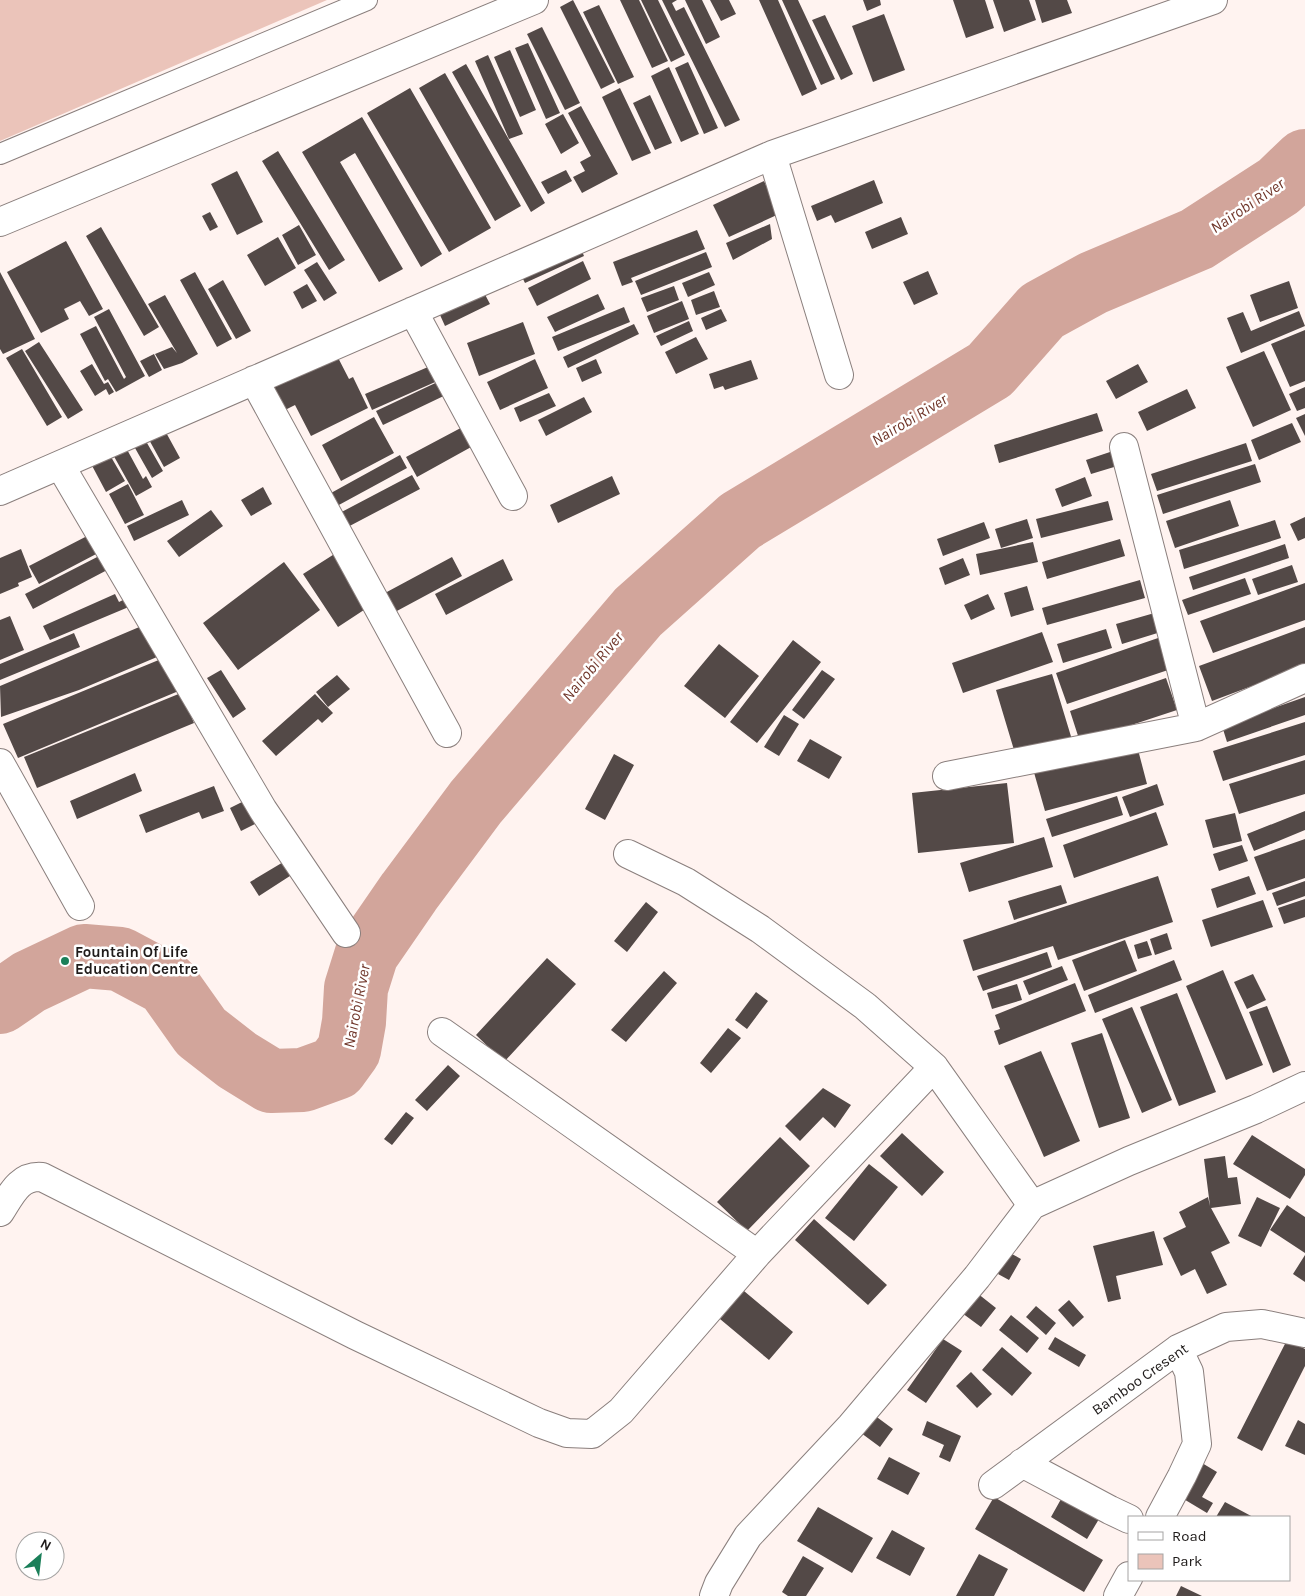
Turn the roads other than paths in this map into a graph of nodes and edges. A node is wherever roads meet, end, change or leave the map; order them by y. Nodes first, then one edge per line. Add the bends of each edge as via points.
1 (367, 0) edge
2 (534, 0) edge
3 (1213, 0) edge
4 (1172, 7) edge
5 (0, 154) edge
6 (772, 155) junction
7 (0, 222) edge
8 (413, 311) junction
9 (840, 375) dead end
10 (254, 380) junction
11 (1124, 447) dead end
12 (60, 465) junction
13 (0, 491) edge
14 (513, 496) dead end
15 (1305, 678) edge
16 (1196, 727) junction
17 (447, 733) dead end
18 (0, 763) edge
19 (947, 776) dead end
20 (628, 854) dead end
21 (80, 906) dead end
22 (346, 933) dead end
23 (442, 1032) dead end
24 (934, 1067) junction
25 (1305, 1086) edge
26 (1032, 1205) junction
27 (0, 1212) edge
28 (756, 1254) junction
29 (1305, 1333) edge
30 (1178, 1349) junction
31 (1022, 1464) junction
32 (993, 1485) dead end
33 (1161, 1516) edge
34 (1128, 1518) edge
35 (1128, 1578) edge
36 (714, 1596) edge
37 (1118, 1596) edge

1 - 5 lane
2 - 7 street
3 - 4 street
4 - 6 street
6 - 8 street
6 - 9 street
8 - 10 street
8 - 14 street
10 - 12 street
10 - 17 street
11 - 16 street
12 - 13 street
12 - 22 street via 263,810
15 - 16 street
16 - 19 street
18 - 21 street
20 - 24 street via 686,882 760,929 865,1006
23 - 28 street
24 - 26 street
24 - 28 street
25 - 26 street
26 - 36 street via 978,1277 851,1426 748,1536
27 - 28 street via 23,1180 42,1177 355,1335 539,1423 567,1433 592,1434 621,1411
29 - 30 street, Bamboo Cresent via 1262,1324 1226,1327
30 - 31 street, Bamboo Cresent
30 - 33 street via 1189,1372 1197,1444
31 - 32 street, Bamboo Cresent
31 - 34 street
35 - 37 street

